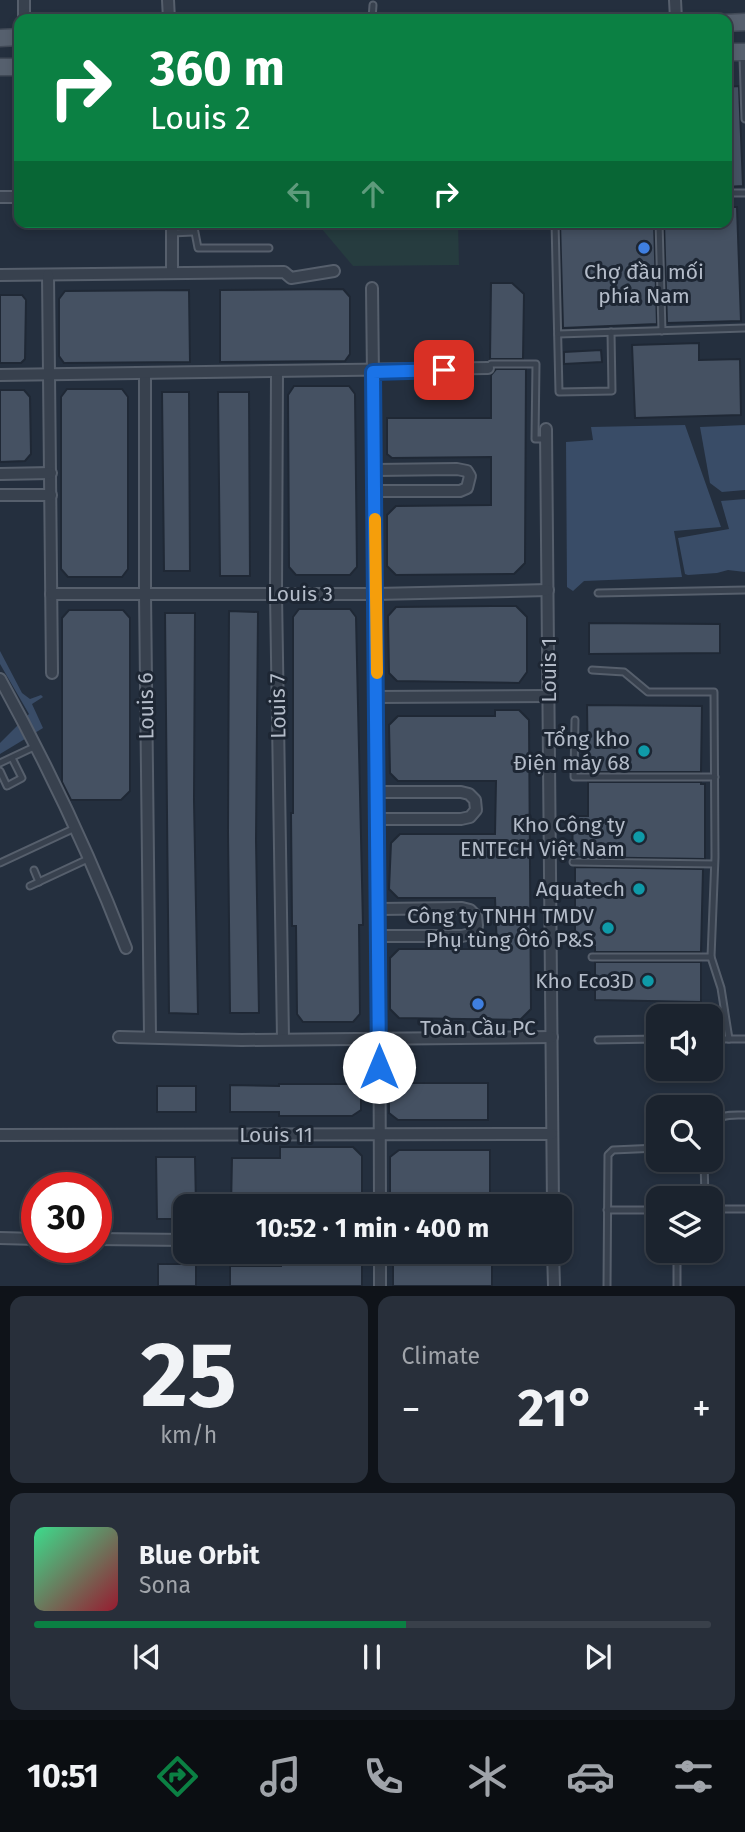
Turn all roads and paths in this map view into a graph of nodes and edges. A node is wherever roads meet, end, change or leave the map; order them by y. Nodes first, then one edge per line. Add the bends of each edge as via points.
1 (373, 5) dead end
2 (372, 14) edge
3 (744, 52) edge
4 (745, 119) edge
5 (172, 228) edge
6 (193, 228) edge
7 (555, 228) edge
8 (659, 228) edge
9 (193, 232) junction
10 (269, 248) dead end
11 (334, 271) dead end
12 (173, 273) junction
13 (0, 275) edge
14 (48, 275) junction
15 (372, 288) dead end
16 (745, 328) edge
17 (662, 331) junction
18 (611, 332) junction
19 (558, 334) junction
20 (488, 368) joint
21 (373, 372) junction
22 (277, 373) junction
23 (145, 374) junction
24 (48, 375) junction
25 (0, 376) edge
26 (546, 434) joint
27 (375, 470) junction
28 (51, 473) junction
29 (0, 474) edge
30 (375, 491) junction
31 (0, 495) edge
32 (51, 495) junction
33 (548, 590) junction
34 (745, 590) edge
35 (597, 593) dead end
36 (51, 594) junction
37 (145, 594) junction
38 (276, 594) junction
39 (376, 594) junction
40 (592, 670) dead end
41 (52, 673) dead end
42 (0, 679) edge
43 (549, 696) junction
44 (377, 697) junction
45 (575, 720) dead end
46 (36, 746) junction
47 (12, 758) junction
48 (0, 763) edge
49 (0, 771) edge
50 (715, 777) junction
51 (378, 792) junction
52 (378, 819) junction
53 (75, 828) junction
54 (90, 858) junction
55 (573, 862) dead end
56 (0, 863) edge
57 (715, 864) junction
58 (34, 870) dead end
59 (39, 882) junction
60 (30, 886) dead end
61 (379, 909) junction
62 (379, 936) junction
63 (126, 948) dead end
64 (592, 957) dead end
65 (711, 957) junction
66 (120, 1037) dead end
67 (150, 1037) junction
68 (552, 1037) junction
69 (283, 1039) junction
70 (380, 1039) junction
71 (646, 1039) edge
72 (723, 1039) edge
73 (729, 1039) junction
74 (745, 1039) edge
75 (598, 1040) dead end
76 (745, 1115) edge
77 (723, 1116) edge
78 (552, 1134) junction
79 (0, 1135) edge
80 (379, 1135) junction
81 (646, 1148) edge
82 (380, 1194) edge
83 (553, 1194) edge
84 (723, 1209) edge
85 (745, 1209) edge
86 (607, 1210) junction
87 (646, 1210) edge
88 (0, 1238) edge
89 (21, 1239) edge
90 (112, 1239) edge
91 (173, 1240) edge
92 (677, 1263) edge
93 (380, 1264) edge
94 (553, 1264) edge
95 (380, 1286) edge
96 (554, 1286) edge
97 (607, 1286) edge
98 (677, 1286) edge

1 - 2 lane
3 - 4 lane
5 - 9 lane
5 - 12 street
6 - 9 lane
7 - 19 lane
8 - 17 lane
9 - 10 lane via 198,248
11 - 12 street via 291,278 284,272
12 - 14 street
13 - 14 street
14 - 24 street
15 - 21 street
16 - 17 lane
17 - 18 lane
18 - 19 lane
18 - 19 lane via 612,391 559,392
20 - 21 street
20 - 26 lane via 491,364 536,363 536,439
21 - 22 street
21 - 27 street
22 - 23 street
22 - 38 street, Louis 7
23 - 24 street
23 - 37 street, Louis 6
24 - 25 street
24 - 28 street
26 - 33 street, Louis 1
27 - 30 street
27 - 30 street via 457,468 470,476 467,488 460,491
28 - 29 street
28 - 32 street
30 - 39 street
31 - 32 street
32 - 36 street
33 - 39 street, Louis 3
33 - 43 street, Louis 1
34 - 35 lane
36 - 37 street, Louis 3
36 - 41 street
37 - 38 street, Louis 3
37 - 67 street, Louis 6
38 - 39 street, Louis 3
38 - 69 street, Louis 7
39 - 44 street
40 - 50 lane via 624,672 648,692 715,692
42 - 46 street
43 - 44 street
43 - 68 street, Louis 1
44 - 51 street
45 - 50 lane via 574,777
46 - 47 lane
46 - 53 street
47 - 48 lane
47 - 49 lane via 22,778 8,789
50 - 57 lane
51 - 52 street
51 - 52 street via 461,792 475,800 476,810 461,819
52 - 61 street
53 - 54 street
53 - 56 lane
54 - 59 lane
54 - 63 street
55 - 57 lane
57 - 65 lane
58 - 59 lane
59 - 60 lane
61 - 62 street
61 - 62 street via 462,908 476,916 477,926 462,936
62 - 70 street
64 - 65 lane
65 - 73 lane
66 - 67 street
67 - 69 street
68 - 70 street
68 - 78 street, Louis 1
69 - 70 street
70 - 80 street
71 - 75 lane
72 - 73 lane
73 - 74 lane
76 - 77 lane
78 - 80 street, Louis 11
78 - 83 street, Louis 1
79 - 80 street, Louis 11
80 - 82 street
81 - 86 lane via 610,1152
84 - 85 lane
86 - 87 lane
86 - 97 lane
88 - 89 street
90 - 91 street
92 - 98 lane
93 - 95 street
94 - 96 street

